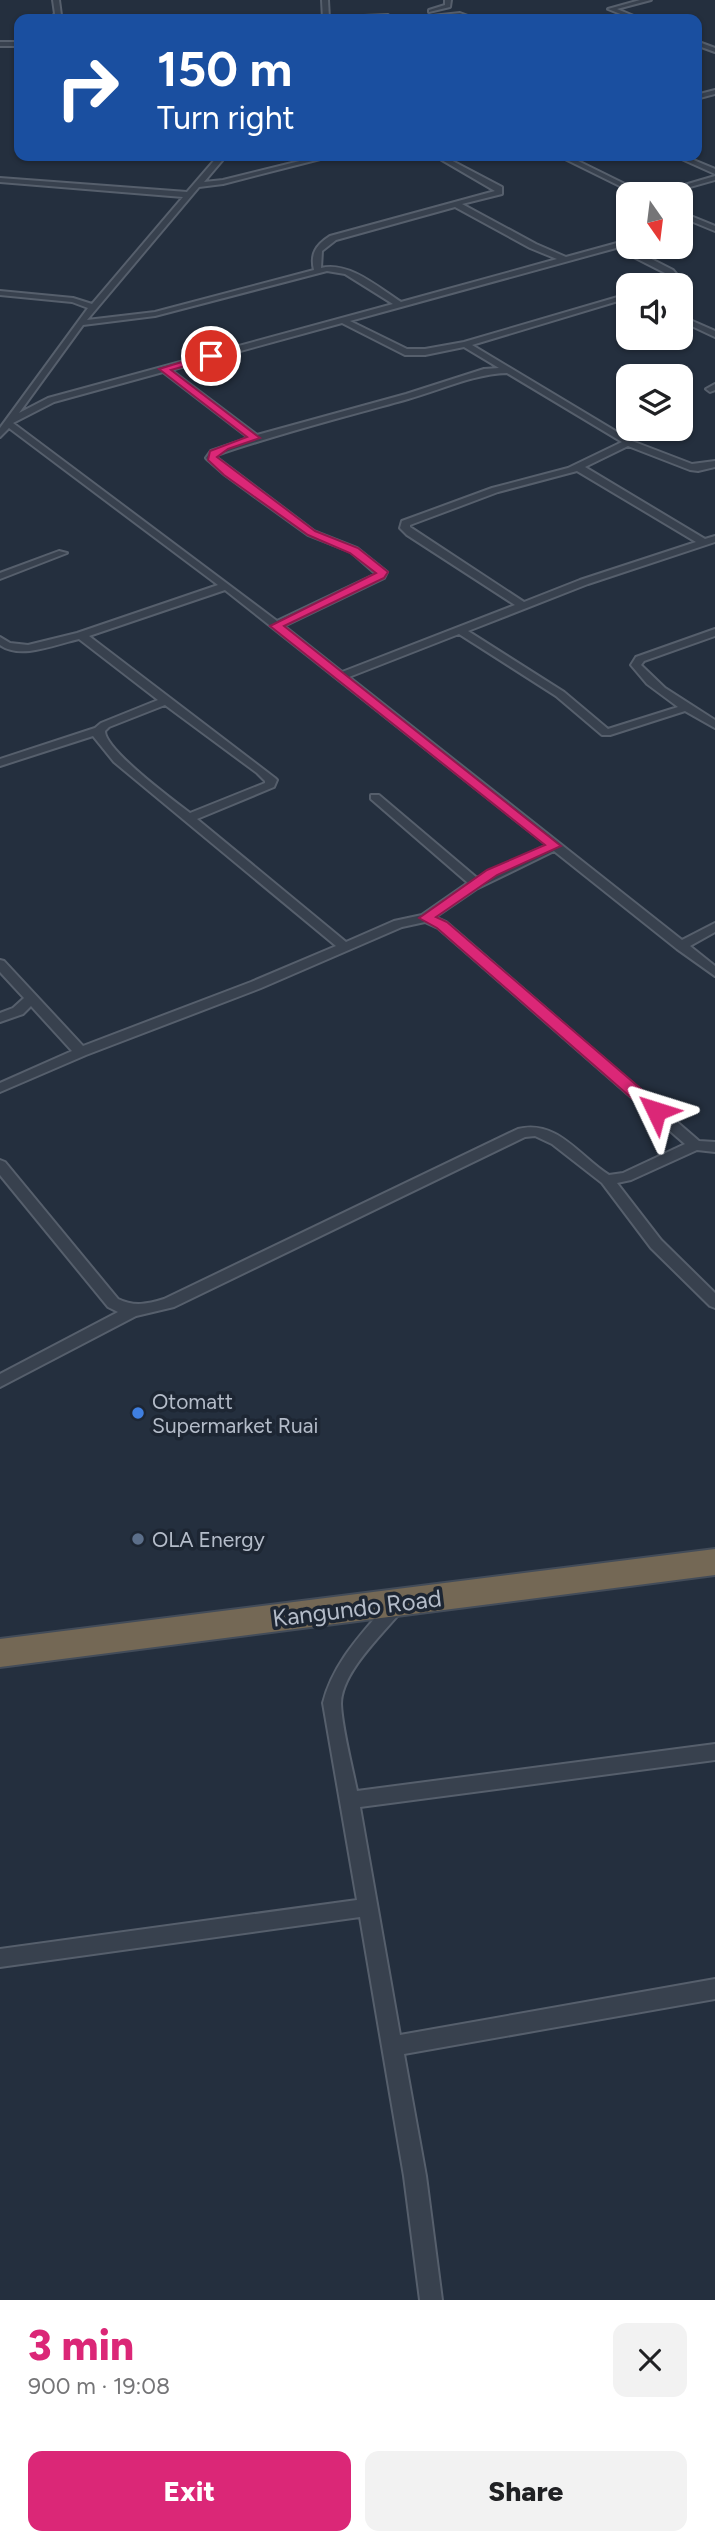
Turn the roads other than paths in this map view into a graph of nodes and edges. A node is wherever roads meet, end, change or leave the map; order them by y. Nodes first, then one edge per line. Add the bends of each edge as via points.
1 (648, 0) edge
2 (449, 2) edge
3 (388, 8) dead end
4 (388, 14) edge
5 (420, 14) edge
6 (461, 14) edge
7 (624, 14) edge
8 (218, 161) edge
9 (308, 161) edge
10 (448, 161) edge
11 (573, 161) edge
12 (690, 161) edge
13 (715, 172) edge
14 (715, 178) edge
15 (0, 180) edge
16 (616, 182) edge
17 (693, 184) edge
18 (199, 185) junction
19 (191, 195) junction
20 (456, 204) junction
21 (693, 220) edge
22 (698, 222) junction
23 (693, 223) edge
24 (715, 229) edge
25 (616, 245) edge
26 (644, 259) edge
27 (567, 260) junction
28 (318, 271) junction
29 (671, 273) edge
30 (3, 295) edge
31 (616, 300) edge
32 (401, 305) junction
33 (95, 308) junction
34 (343, 320) junction
35 (80, 323) junction
36 (693, 324) edge
37 (715, 334) edge
38 (465, 344) junction
39 (489, 359) junction
40 (164, 369) junction
41 (508, 370) junction
42 (487, 371) junction
43 (6, 426) edge
44 (255, 438) junction
45 (626, 442) junction
46 (715, 464) edge
47 (578, 467) junction
48 (710, 541) edge
49 (62, 553) dead end
50 (0, 576) edge
51 (226, 586) junction
52 (523, 606) junction
53 (276, 626) junction
54 (460, 630) junction
55 (715, 632) edge
56 (81, 635) junction
57 (2, 645) edge
58 (340, 677) junction
59 (166, 701) junction
60 (688, 707) junction
61 (715, 725) edge
62 (99, 730) junction
63 (0, 763) edge
64 (375, 797) dead end
65 (189, 818) junction
66 (554, 846) junction
67 (476, 883) junction
68 (426, 918) junction
69 (715, 927) edge
70 (681, 946) junction
71 (345, 947) junction
72 (0, 964) edge
73 (715, 972) edge
74 (32, 998) junction
75 (18, 1011) junction
76 (46, 1013) junction
77 (0, 1018) edge
78 (81, 1052) junction
79 (0, 1088) edge
80 (695, 1145) junction
81 (715, 1147) edge
82 (0, 1165) edge
83 (607, 1180) junction
84 (715, 1302) edge
85 (132, 1311) junction
86 (0, 1381) edge
87 (715, 1562) edge
88 (398, 1603) junction
89 (0, 1653) edge
90 (715, 1752) edge
91 (350, 1800) junction
92 (369, 1907) junction
93 (0, 1958) edge
94 (715, 1989) edge
95 (392, 2046) junction
96 (431, 2300) edge

1 - 7 street via 611,9
2 - 5 street
2 - 6 street via 461,8
3 - 4 street
8 - 18 street
9 - 18 street
10 - 20 street via 499,189
11 - 16 street
12 - 13 street
14 - 17 street
15 - 19 street
18 - 19 street
19 - 33 street
20 - 27 street
20 - 28 street via 333,238 316,252
21 - 22 street
22 - 23 street
22 - 24 street
25 - 27 street
26 - 29 street
27 - 32 street
28 - 32 street via 347,272
28 - 35 street via 155,314
30 - 33 street via 73,300
31 - 38 street
32 - 34 street
33 - 35 street
34 - 38 street via 405,352
34 - 40 street
35 - 43 street
36 - 37 street
38 - 39 street
39 - 41 street
39 - 42 street
40 - 43 street via 51,400
40 - 44 street
41 - 42 street
41 - 45 street
42 - 44 street
43 - 51 street
44 - 53 street via 225,447 211,458 312,533 354,550 382,572
45 - 46 street via 690,467
45 - 47 street
47 - 48 street
47 - 52 street via 405,523 410,533
48 - 52 street
49 - 50 street
51 - 53 street
51 - 56 street
52 - 54 street
53 - 58 street
54 - 58 street
54 - 60 street via 560,694 607,733
55 - 60 street via 640,659 636,665
56 - 57 street via 28,648
56 - 59 street
58 - 66 street
59 - 62 street
59 - 65 street via 271,780 260,790
60 - 61 street
62 - 63 street
62 - 65 street via 99,737 118,760
64 - 67 street
65 - 71 street
66 - 67 street
66 - 70 street
67 - 68 street
68 - 71 street via 398,924
68 - 80 street via 442,925
69 - 70 street
70 - 73 street
71 - 78 street
72 - 74 street
74 - 75 street
74 - 76 street
75 - 76 street
75 - 77 street
76 - 78 street
78 - 79 street
80 - 81 street
80 - 83 street via 625,1177
82 - 85 street via 113,1303
83 - 84 street via 656,1244
83 - 85 street via 551,1137 533,1130 523,1132 169,1303
85 - 86 street
87 - 88 highway, Kangundo Road
88 - 89 highway, Kangundo Road
88 - 91 street via 343,1668 335,1684 332,1703
90 - 91 street
91 - 92 street
92 - 93 street
92 - 95 street
94 - 95 street
95 - 96 street

